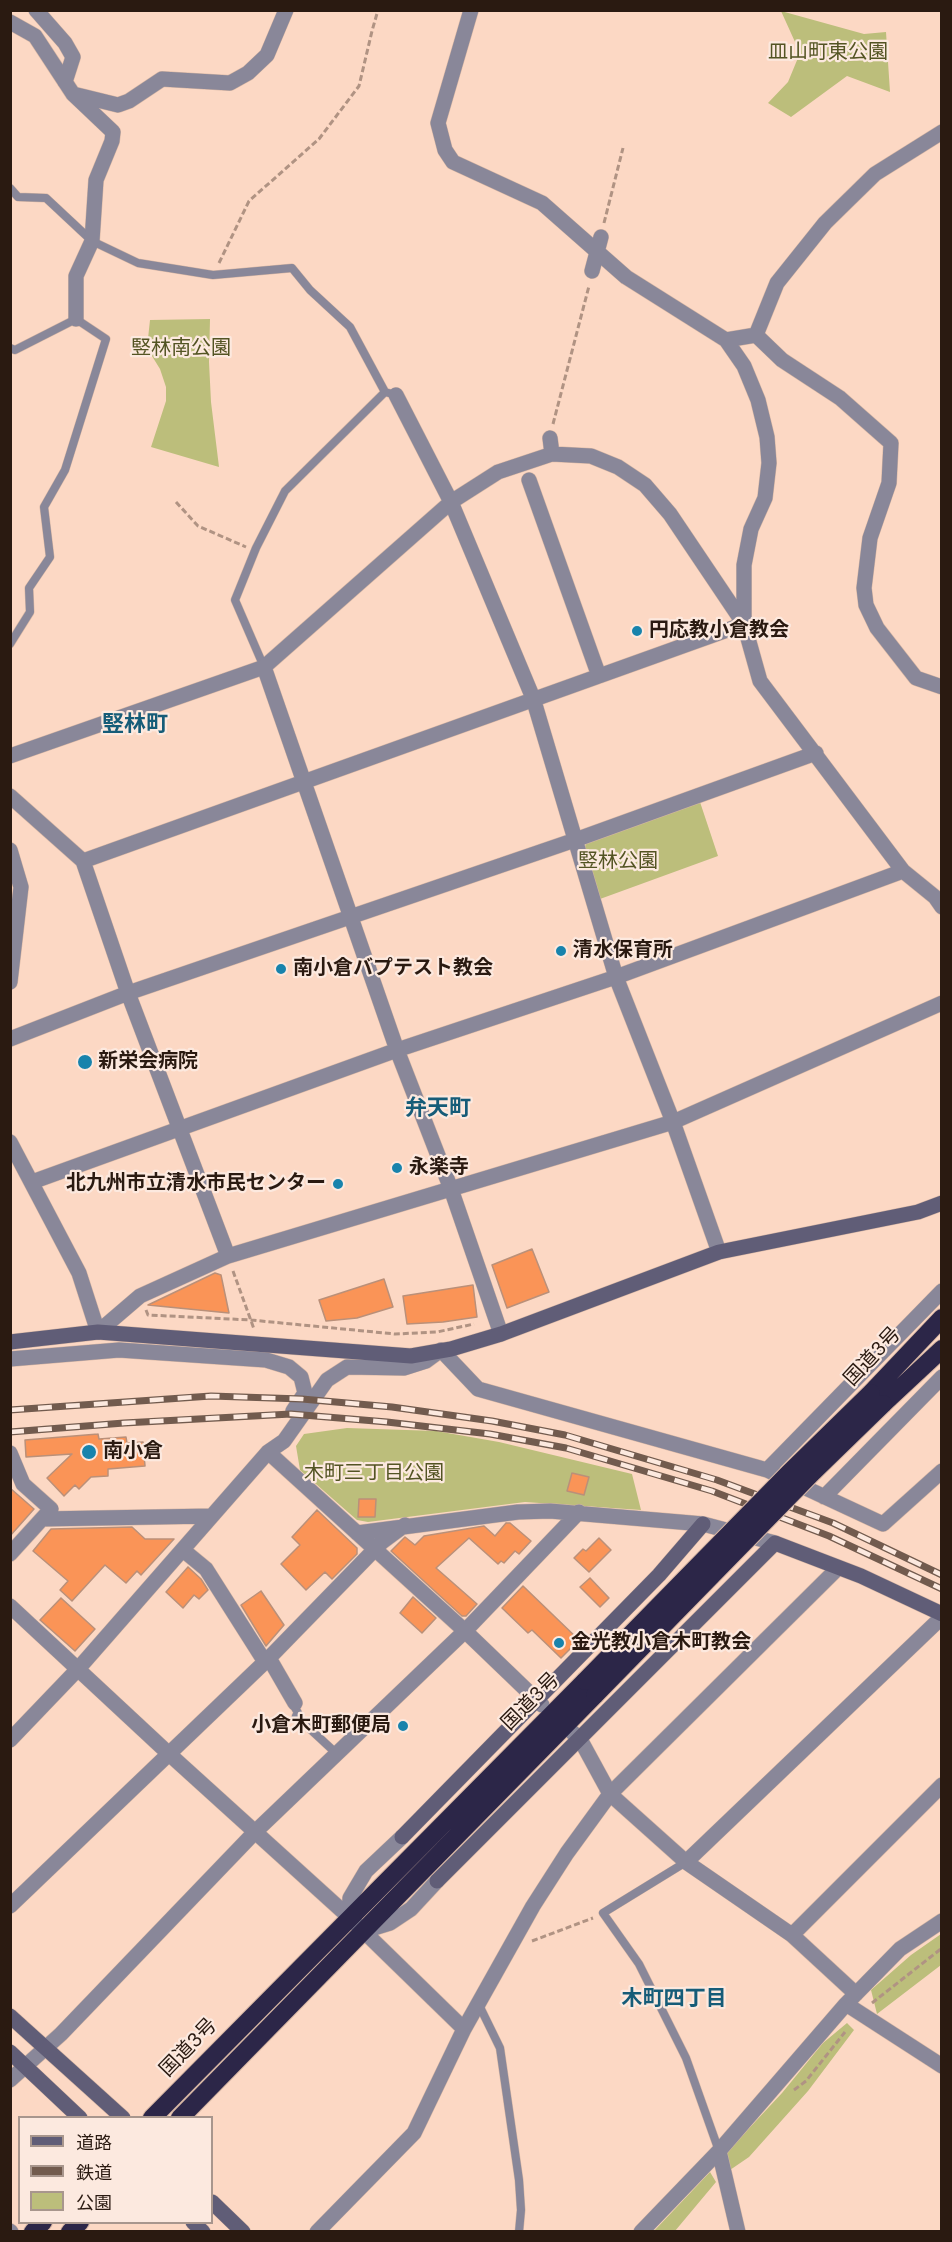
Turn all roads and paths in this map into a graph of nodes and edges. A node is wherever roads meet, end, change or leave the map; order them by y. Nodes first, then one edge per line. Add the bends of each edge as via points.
1 (36, 10) edge
2 (286, 10) edge
3 (378, 10) edge
4 (471, 10) edge
5 (10, 22) edge
6 (69, 88) junction
7 (942, 132) edge
8 (623, 148) dead end
9 (10, 188) edge
10 (92, 241) junction
11 (599, 244) junction
12 (592, 271) joint
13 (213, 275) junction
14 (76, 319) junction
15 (756, 334) junction
16 (726, 340) junction
17 (10, 348) edge
18 (390, 394) junction
19 (550, 438) joint
20 (552, 454) junction
21 (529, 480) dead end
22 (176, 502) dead end
23 (451, 502) junction
24 (249, 548) dead end
25 (744, 624) junction
26 (10, 644) edge
27 (264, 667) junction
28 (599, 676) junction
29 (942, 687) edge
30 (533, 699) junction
31 (816, 753) junction
32 (10, 756) edge
33 (304, 782) junction
34 (10, 796) edge
35 (575, 840) junction
36 (10, 850) edge
37 (83, 861) junction
38 (903, 871) junction
39 (942, 907) edge
40 (351, 916) junction
41 (11, 977) edge
42 (616, 977) junction
43 (10, 982) edge
44 (128, 993) junction
45 (942, 1004) edge
46 (10, 1039) edge
47 (397, 1050) junction
48 (673, 1122) junction
49 (179, 1128) junction
50 (10, 1142) edge
51 (32, 1182) junction
52 (451, 1189) junction
53 (942, 1203) edge
54 (942, 1210) edge
55 (918, 1212) junction
56 (719, 1252) junction
57 (228, 1256) junction
58 (942, 1291) edge
59 (140, 1296) junction
60 (496, 1316) junction
61 (942, 1318) edge
62 (250, 1320) junction
63 (98, 1332) junction
64 (501, 1334) junction
65 (10, 1342) edge
66 (260, 1345) junction
67 (942, 1349) edge
68 (441, 1350) junction
69 (10, 1359) edge
70 (942, 1377) edge
71 (877, 1398) junction
72 (268, 1452) junction
73 (10, 1453) edge
74 (767, 1470) junction
75 (942, 1472) edge
76 (824, 1497) junction
77 (579, 1512) junction
78 (212, 1516) junction
79 (42, 1519) junction
80 (703, 1524) junction
81 (405, 1526) junction
82 (357, 1533) junction
83 (775, 1543) junction
84 (375, 1549) junction
85 (183, 1550) junction
86 (10, 1554) edge
87 (838, 1568) junction
88 (10, 1606) edge
89 (942, 1615) edge
90 (465, 1631) junction
91 (267, 1660) junction
92 (78, 1669) junction
93 (590, 1688) junction
94 (295, 1703) joint
95 (539, 1703) junction
96 (576, 1735) junction
97 (10, 1740) edge
98 (168, 1753) junction
99 (337, 1754) junction
100 (942, 1785) edge
101 (610, 1794) junction
102 (255, 1832) junction
103 (686, 1862) junction
104 (10, 1906) edge
105 (603, 1913) junction
106 (349, 1917) junction
107 (942, 1921) edge
108 (364, 1931) junction
109 (792, 1935) junction
110 (512, 1943) junction
111 (942, 1948) edge
112 (851, 1999) junction
113 (478, 2005) junction
114 (860, 2013) junction
115 (10, 2016) edge
116 (464, 2029) junction
117 (46, 2048) junction
118 (10, 2052) edge
119 (26, 2066) junction
120 (942, 2066) edge
121 (10, 2080) edge
122 (791, 2093) dead end
123 (78, 2116) edge
124 (121, 2116) edge
125 (154, 2116) edge
126 (182, 2116) edge
127 (719, 2151) junction
128 (213, 2203) edge
129 (243, 2232) edge
130 (316, 2232) edge
131 (519, 2232) edge
132 (641, 2232) edge
133 (738, 2232) edge

1 - 6 street via 73,57
2 - 6 street via 267,55 230,83 162,79 118,105
3 - 13 path via 359,86 319,140 249,201
4 - 11 street via 438,123 445,150 453,162 542,203
5 - 6 street via 35,36
6 - 10 street via 113,132 96,180
7 - 15 street via 875,174 825,223 777,283
8 - 11 path
9 - 10 lane via 18,196 46,198
10 - 13 lane via 138,263
10 - 14 street via 76,276
11 - 12 street
11 - 16 street via 626,277
12 - 19 path
13 - 18 lane via 292,268 350,327
14 - 17 lane via 15,350
14 - 26 lane via 106,339 65,470 44,507 50,557 29,588 30,612
15 - 16 street
15 - 29 street via 783,360 840,398 891,443 889,483 870,538 864,588 866,605 877,628 916,678
16 - 25 street via 744,366 758,400 769,463 765,498 751,529 744,565
18 - 23 street
18 - 27 lane via 285,491 256,548 234,600
19 - 20 street
20 - 23 street via 498,472
20 - 25 street via 591,456 618,467 645,485 670,514
21 - 28 street
22 - 24 path via 198,526
23 - 27 street
23 - 30 street
25 - 28 street
25 - 31 street via 760,681
27 - 32 street
27 - 33 street
28 - 30 street
30 - 33 street
30 - 35 street
31 - 35 street
31 - 38 street
33 - 37 street
33 - 40 street
34 - 37 street
35 - 40 street
35 - 42 street
36 - 41 street via 21,887
37 - 44 street
38 - 39 street
38 - 42 street
40 - 44 street
40 - 47 street
41 - 43 street
42 - 47 street
42 - 48 street
44 - 46 street
44 - 49 street
45 - 48 street
47 - 49 street
47 - 52 street
48 - 52 street
48 - 56 street
49 - 51 street
49 - 57 street
50 - 51 street
51 - 63 street via 79,1273
52 - 57 street
52 - 60 street
53 - 55 street
54 - 55 street
55 - 56 street
56 - 64 street
57 - 59 street
57 - 62 path
58 - 74 street
59 - 62 path via 148,1315
59 - 63 street
60 - 62 path via 437,1332 395,1334
60 - 64 street
61 - 71 highway, 国道3号
62 - 66 path
63 - 65 street
63 - 66 street
64 - 68 street
66 - 68 street via 411,1356
67 - 71 highway, 国道3号
68 - 72 street via 426,1361 404,1368 347,1367 340,1371 327,1380 284,1441
68 - 74 street via 478,1389
69 - 72 street via 119,1350 279,1363 298,1373 305,1393
70 - 76 street
71 - 93 highway, 国道3号, bridge via 781,1481
72 - 78 street
72 - 82 street
73 - 79 street via 23,1484 51,1509
74 - 76 street
75 - 76 street via 883,1524
77 - 80 street
77 - 81 street via 518,1512
77 - 90 street
78 - 79 street
78 - 85 street
79 - 86 street
80 - 83 street
80 - 95 street
81 - 82 street
81 - 84 street
82 - 84 street
83 - 87 street
83 - 96 street
84 - 90 street
84 - 91 street
85 - 91 street via 206,1569
85 - 92 street
87 - 89 street
87 - 101 street
88 - 92 street
89 - 103 street
90 - 95 street
90 - 99 street
91 - 94 street
91 - 98 street
92 - 97 street
92 - 98 street
93 - 106 highway, 国道3号
93 - 108 highway, 国道3号
94 - 99 lane via 297,1716
95 - 106 street via 366,1871 350,1898
96 - 101 street
96 - 108 street via 404,1914
98 - 102 street
98 - 104 street
99 - 102 street
100 - 109 street
101 - 103 street
101 - 110 street via 567,1852
102 - 106 street
102 - 117 street
103 - 105 lane
103 - 109 street
105 - 110 path via 535,1941
105 - 127 lane via 639,1965 686,2058
106 - 108 street
106 - 125 highway, 国道3号
107 - 112 street via 900,1950
108 - 116 street
108 - 126 highway, 国道3号
109 - 112 street
110 - 113 street
111 - 114 path
112 - 114 street
112 - 127 street
113 - 116 street
113 - 131 lane via 500,2048 519,2180
114 - 120 street
114 - 122 path via 806,2081
115 - 117 street
116 - 130 street via 414,2133
117 - 119 street
117 - 124 street
118 - 119 street
119 - 121 street
119 - 123 street
127 - 132 street
127 - 133 street
128 - 129 street

